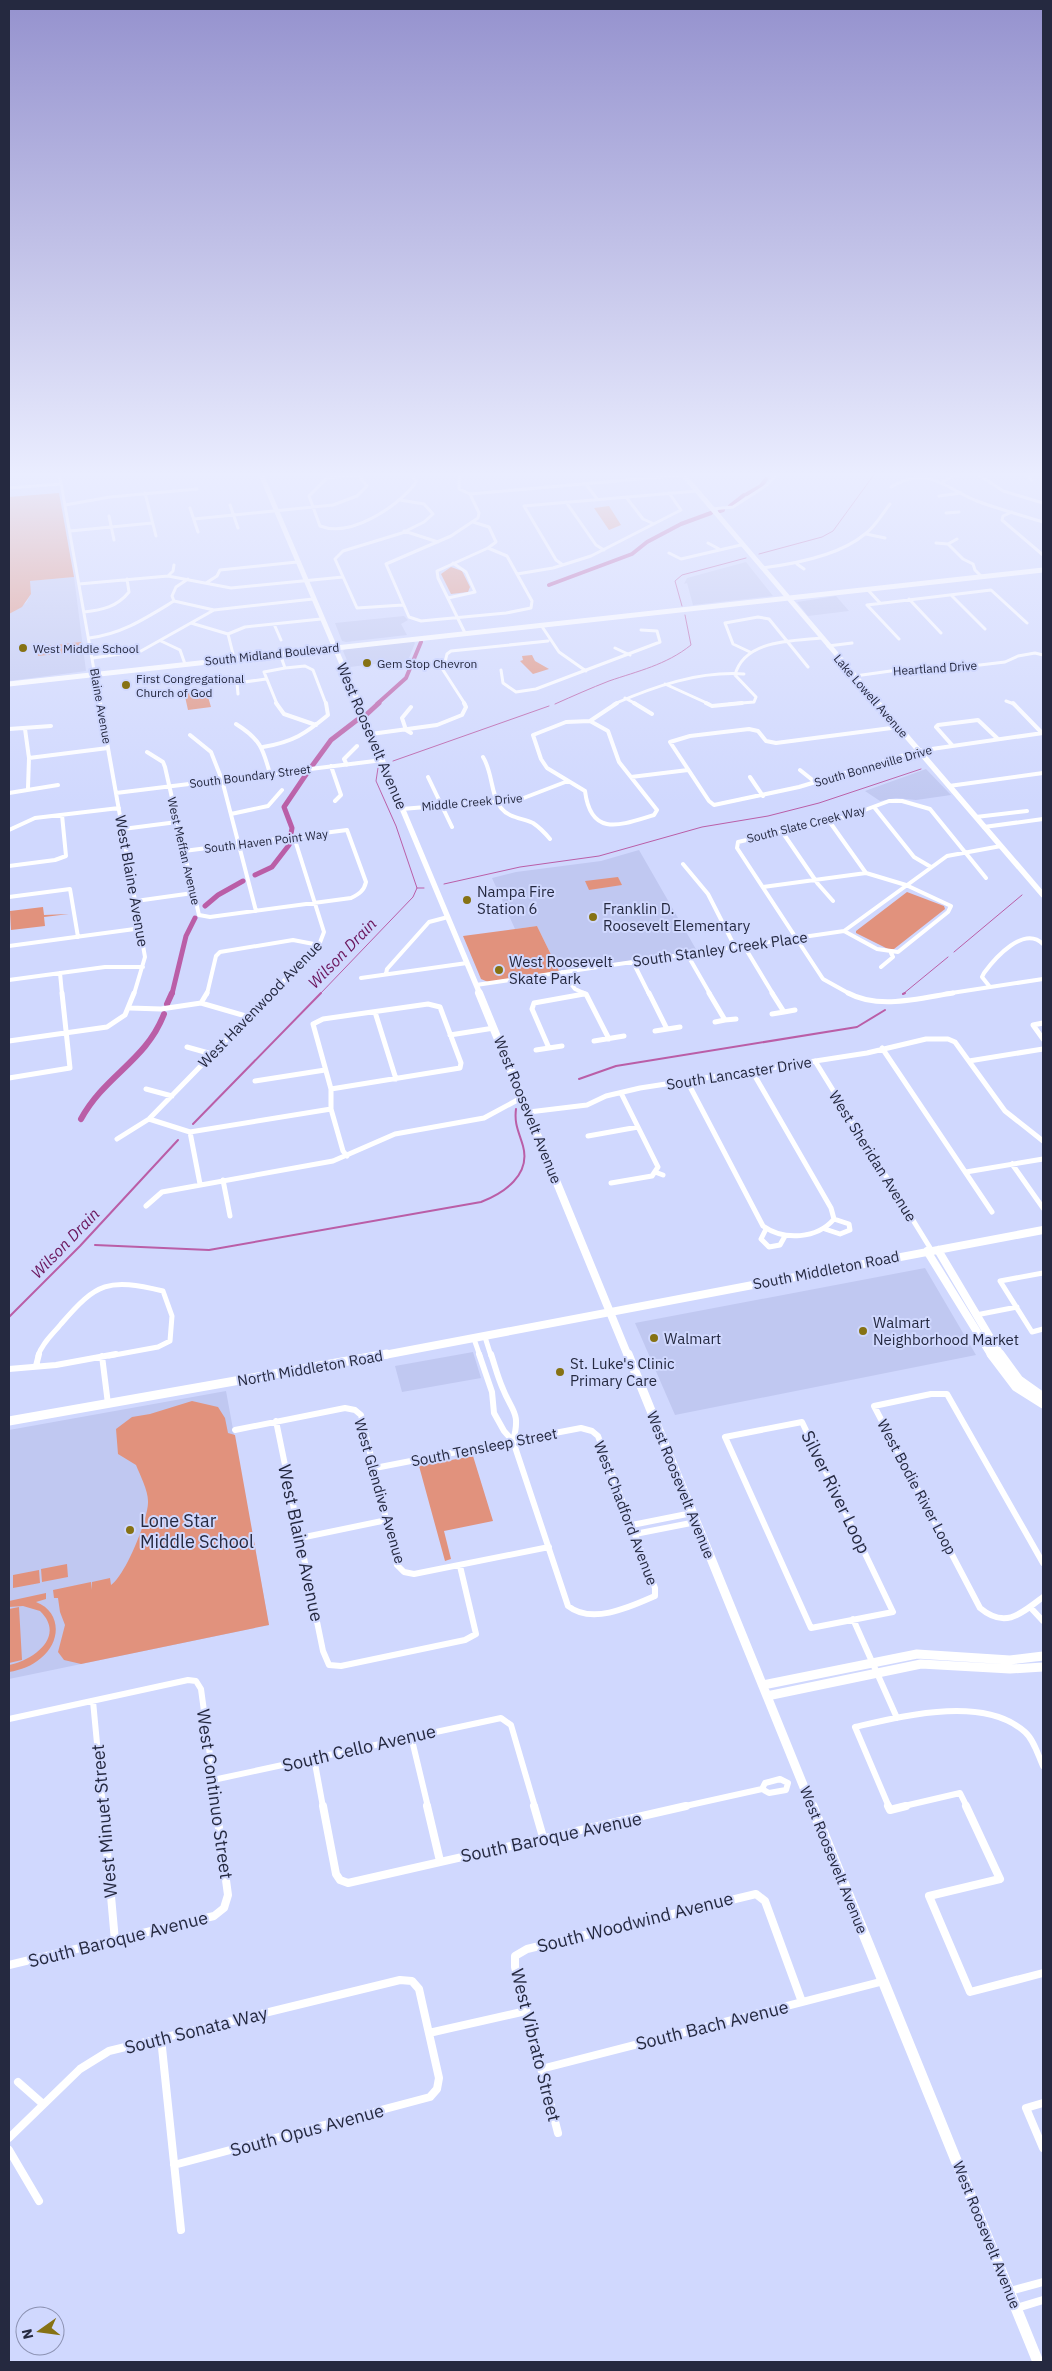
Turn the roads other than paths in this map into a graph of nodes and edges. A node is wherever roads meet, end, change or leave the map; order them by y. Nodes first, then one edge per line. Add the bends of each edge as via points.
1 (92, 583) edge
2 (128, 583) edge
3 (183, 583) edge
4 (206, 583) edge
5 (288, 583) edge
6 (307, 583) edge
7 (346, 583) edge
8 (393, 583) edge
9 (440, 583) edge
10 (471, 583) edge
11 (522, 583) edge
12 (775, 583) edge
13 (932, 583) edge
14 (79, 584) joint
15 (868, 590) junction
16 (951, 595) junction
17 (448, 598) junction
18 (313, 599) junction
19 (789, 599) junction
20 (909, 600) junction
21 (174, 601) junction
22 (880, 603) junction
23 (403, 605) junction
24 (214, 610) junction
25 (84, 612) junction
26 (321, 618) junction
27 (458, 618) junction
28 (191, 623) junction
29 (274, 624) junction
30 (1027, 624) dead end
31 (541, 625) junction
32 (985, 629) dead end
33 (641, 630) dead end
34 (465, 633) junction
35 (228, 634) junction
36 (941, 634) dead end
37 (89, 638) junction
38 (822, 639) junction
39 (899, 639) dead end
40 (281, 640) dead end
41 (161, 641) junction
42 (548, 641) junction
43 (852, 642) dead end
44 (790, 643) junction
45 (828, 646) junction
46 (335, 647) junction
47 (615, 648) dead end
48 (750, 652) junction
49 (280, 654) junction
50 (1043, 654) edge
51 (630, 655) junction
52 (92, 658) junction
53 (234, 658) junction
54 (185, 664) junction
55 (808, 666) dead end
56 (286, 668) junction
57 (501, 670) dead end
58 (586, 671) junction
59 (734, 673) junction
60 (95, 674) junction
61 (744, 674) dead end
62 (232, 676) dead end
63 (855, 676) junction
64 (266, 678) junction
65 (237, 683) junction
66 (9, 684) edge
67 (665, 684) junction
68 (238, 694) dead end
69 (625, 698) junction
70 (1006, 701) dead end
71 (411, 707) dead end
72 (652, 714) dead end
73 (590, 722) junction
74 (236, 724) dead end
75 (316, 725) junction
76 (51, 726) dead end
77 (899, 727) junction
78 (25, 728) junction
79 (9, 729) edge
80 (406, 730) junction
81 (1043, 733) edge
82 (371, 734) junction
83 (411, 734) dead end
84 (190, 735) dead end
85 (998, 739) junction
86 (952, 745) junction
87 (357, 746) dead end
88 (263, 747) junction
89 (108, 748) junction
90 (918, 751) junction
91 (146, 752) dead end
92 (483, 757) dead end
93 (29, 758) junction
94 (383, 760) junction
95 (347, 764) junction
96 (331, 766) junction
97 (688, 770) junction
98 (800, 770) dead end
99 (1043, 773) edge
100 (270, 774) junction
101 (428, 777) dead end
102 (631, 777) junction
103 (750, 777) dead end
104 (222, 780) junction
105 (568, 782) junction
106 (815, 782) junction
107 (58, 785) dead end
108 (169, 786) junction
109 (949, 786) junction
110 (28, 788) junction
111 (282, 790) dead end
112 (9, 793) edge
113 (116, 793) junction
114 (763, 796) junction
115 (336, 801) dead end
116 (497, 802) junction
117 (441, 804) junction
118 (874, 807) junction
119 (119, 808) junction
120 (402, 809) junction
121 (1027, 811) dead end
122 (231, 814) junction
123 (62, 815) junction
124 (976, 817) junction
125 (1043, 818) edge
126 (829, 821) junction
127 (177, 822) junction
128 (452, 827) dead end
129 (984, 827) junction
130 (123, 829) junction
131 (9, 830) edge
132 (783, 833) junction
133 (294, 837) junction
134 (550, 839) dead end
135 (239, 844) junction
136 (1001, 846) junction
137 (184, 851) junction
138 (965, 851) junction
139 (683, 864) dead end
140 (9, 866) edge
141 (931, 867) junction
142 (866, 873) junction
143 (986, 878) dead end
144 (815, 880) junction
145 (906, 885) junction
146 (763, 887) junction
147 (193, 893) junction
148 (1043, 895) edge
149 (9, 897) edge
150 (136, 901) junction
151 (833, 901) dead end
152 (315, 903) junction
153 (256, 911) junction
154 (448, 917) junction
155 (142, 928) junction
156 (844, 931) junction
157 (78, 937) junction
158 (796, 938) junction
159 (1043, 944) edge
160 (319, 945) junction
161 (9, 946) edge
162 (744, 946) junction
163 (735, 947) junction
164 (891, 953) junction
165 (687, 954) junction
166 (633, 962) junction
167 (467, 963) junction
168 (143, 967) junction
169 (881, 967) dead end
170 (562, 972) junction
171 (60, 973) junction
172 (386, 974) junction
173 (362, 978) dead end
174 (1043, 979) edge
175 (9, 980) edge
176 (476, 985) junction
177 (990, 987) junction
178 (842, 990) junction
179 (584, 994) junction
180 (838, 995) dead end
181 (201, 1003) junction
182 (130, 1008) junction
183 (795, 1010) dead end
184 (375, 1012) junction
185 (784, 1012) junction
186 (772, 1014) dead end
187 (249, 1017) junction
188 (736, 1019) dead end
189 (725, 1020) junction
190 (715, 1022) dead end
191 (1043, 1023) edge
192 (680, 1027) dead end
193 (494, 1028) junction
194 (668, 1029) junction
195 (655, 1031) dead end
196 (68, 1033) junction
197 (450, 1035) junction
198 (624, 1036) dead end
199 (609, 1039) junction
200 (1043, 1039) edge
201 (9, 1041) edge
202 (594, 1041) dead end
203 (562, 1046) dead end
204 (187, 1047) dead end
205 (549, 1048) junction
206 (882, 1048) junction
207 (1043, 1049) edge
208 (536, 1050) dead end
209 (212, 1054) junction
210 (815, 1061) junction
211 (969, 1061) junction
212 (325, 1070) junction
213 (752, 1070) junction
214 (9, 1078) edge
215 (396, 1079) junction
216 (255, 1080) dead end
217 (687, 1081) junction
218 (146, 1088) dead end
219 (331, 1089) junction
220 (621, 1093) junction
221 (172, 1096) junction
222 (523, 1097) junction
223 (331, 1110) junction
224 (529, 1112) junction
225 (149, 1119) junction
226 (638, 1127) junction
227 (190, 1132) junction
228 (588, 1136) dead end
229 (117, 1139) dead end
230 (1043, 1141) edge
231 (347, 1156) junction
232 (1043, 1159) edge
233 (1012, 1164) junction
234 (655, 1172) junction
235 (966, 1172) junction
236 (662, 1175) dead end
237 (223, 1180) junction
238 (611, 1183) dead end
239 (200, 1184) junction
240 (146, 1206) dead end
241 (1043, 1208) edge
242 (992, 1212) dead end
243 (230, 1216) dead end
244 (834, 1219) junction
245 (766, 1229) junction
246 (825, 1229) junction
247 (1043, 1230) edge
248 (785, 1236) junction
249 (932, 1251) junction
250 (1043, 1273) edge
251 (1017, 1307) junction
252 (609, 1311) junction
253 (972, 1316) junction
254 (1043, 1329) edge
255 (485, 1337) junction
256 (474, 1339) junction
257 (102, 1356) junction
258 (36, 1366) junction
259 (9, 1369) edge
260 (1043, 1397) edge
261 (108, 1404) junction
262 (1043, 1404) edge
263 (9, 1421) edge
264 (276, 1421) junction
265 (235, 1430) dead end
266 (592, 1431) joint
267 (513, 1441) junction
268 (375, 1468) junction
269 (694, 1518) junction
270 (387, 1520) junction
271 (632, 1525) junction
272 (635, 1534) junction
273 (300, 1538) junction
274 (549, 1547) junction
275 (1043, 1562) edge
276 (460, 1566) junction
277 (1043, 1596) edge
278 (1030, 1607) junction
279 (853, 1620) junction
280 (1043, 1621) edge
281 (1043, 1656) edge
282 (874, 1667) junction
283 (1043, 1667) edge
284 (762, 1685) junction
285 (767, 1696) junction
286 (93, 1702) junction
287 (897, 1718) junction
288 (9, 1719) edge
289 (411, 1736) junction
290 (314, 1758) junction
291 (1043, 1766) edge
292 (213, 1780) junction
293 (802, 1780) junction
294 (788, 1783) junction
295 (762, 1789) junction
296 (543, 1837) junction
297 (440, 1862) junction
298 (224, 1908) joint
299 (115, 1941) junction
300 (515, 1956) joint
301 (9, 1966) edge
302 (1042, 1975) edge
303 (884, 1981) junction
304 (802, 2002) junction
305 (526, 2011) junction
306 (429, 2033) junction
307 (161, 2038) junction
308 (541, 2069) junction
309 (18, 2082) dead end
310 (1043, 2103) edge
311 (43, 2104) junction
312 (558, 2133) dead end
313 (9, 2138) edge
314 (1043, 2148) edge
315 (9, 2150) edge
316 (174, 2165) junction
317 (39, 2201) dead end
318 (181, 2230) dead end
319 (1043, 2282) edge
320 (1009, 2292) junction
321 (1043, 2300) edge
322 (1016, 2308) junction
323 (1038, 2362) edge

1 - 14 street
2 - 25 street via 129,592 116,605
3 - 21 street via 176,587 172,596
4 - 5 street via 231,588
6 - 18 main road, West Roosevelt Avenue
7 - 23 street via 357,608
8 - 23 street
9 - 17 street
10 - 17 street via 475,592
11 - 27 street via 532,601 531,608
12 - 19 main road, Lake Lowell Avenue
13 - 15 main road, South Midland Boulevard
14 - 25 street, Blaine Avenue
15 - 19 main road, South Midland Boulevard
15 - 22 street
16 - 20 street
16 - 30 street via 991,590
16 - 32 street
17 - 27 street
18 - 24 street
18 - 26 main road, West Roosevelt Avenue
19 - 31 main road, South Midland Boulevard
19 - 38 main road, Lake Lowell Avenue
20 - 22 street
20 - 36 street
21 - 24 street
21 - 37 street via 117,634
22 - 39 street via 867,605
23 - 27 street via 409,617 416,621
24 - 28 street
25 - 37 street, Blaine Avenue
26 - 29 street
26 - 46 main road, West Roosevelt Avenue
27 - 34 street
28 - 35 street
28 - 41 street
29 - 35 street via 245,627
29 - 40 street
31 - 34 main road, South Midland Boulevard
31 - 42 street
33 - 51 street via 657,631 660,642
34 - 46 main road, South Midland Boulevard
35 - 53 street
37 - 52 street, Blaine Avenue
38 - 44 street
38 - 45 main road, Lake Lowell Avenue
41 - 52 street via 142,651
41 - 54 street via 180,647
42 - 58 street via 560,656
42 - 80 street via 451,652 443,670 464,702 465,711 452,720
43 - 45 street
44 - 48 street
44 - 48 street via 766,618 725,623 733,644
44 - 55 street
45 - 63 main road, Lake Lowell Avenue
46 - 49 main road, South Midland Boulevard
46 - 82 main road, West Roosevelt Avenue
47 - 51 street
48 - 59 street via 737,663
49 - 53 main road, South Midland Boulevard
49 - 56 street
50 - 63 street, Heartland Drive via 938,670 912,668
51 - 58 street
52 - 60 street, Blaine Avenue
53 - 54 main road, South Midland Boulevard
54 - 60 main road, South Midland Boulevard
56 - 64 street via 268,670 264,672
56 - 75 street via 305,666 313,670 329,711
57 - 58 street via 503,682 518,693
59 - 61 street
59 - 67 street via 692,676
59 - 67 street via 756,697 754,702 712,706
60 - 66 main road, South Midland Boulevard
60 - 89 street, Blaine Avenue
62 - 65 street
63 - 77 main road, Lake Lowell Avenue
64 - 65 street
64 - 75 street via 284,714
65 - 68 street
67 - 69 street
69 - 72 street
69 - 73 street via 600,712
70 - 81 street via 1013,703
71 - 80 street via 402,718
73 - 102 street via 608,731 619,762
73 - 105 street via 557,724 532,736 543,764
74 - 88 street via 254,735
75 - 88 street via 300,739
76 - 78 street
77 - 90 main road, Lake Lowell Avenue
77 - 97 street via 776,743 766,741 755,730 670,741
78 - 79 street
78 - 93 street
80 - 82 street
80 - 83 street
81 - 85 street, South Bonneville Drive
82 - 94 main road, West Roosevelt Avenue
84 - 104 street via 212,752
85 - 86 street, South Bonneville Drive
85 - 86 street via 978,720 936,727
86 - 90 street, South Bonneville Drive
87 - 95 street via 344,759
88 - 100 street
89 - 93 street
89 - 113 street, Blaine Avenue
90 - 106 street, South Bonneville Drive
90 - 109 main road, Lake Lowell Avenue
91 - 108 street, West Meffan Avenue via 164,762
92 - 116 street via 492,771 491,787
93 - 110 street
94 - 95 street, South Boundary Street
94 - 120 main road, West Roosevelt Avenue
95 - 96 street, South Boundary Street
96 - 100 street, South Boundary Street
96 - 115 street via 341,795
97 - 102 street
97 - 114 street via 712,804
98 - 106 street
99 - 109 street
100 - 104 street, South Boundary Street
101 - 117 street
102 - 105 street via 655,807 656,813 643,820 614,827 603,824 587,808 586,791
103 - 114 street
104 - 108 street, South Boundary Street
104 - 122 street
105 - 116 street, Middle Creek Drive via 536,795
106 - 114 street, South Bonneville Drive
107 - 110 street
108 - 113 street, South Boundary Street
108 - 127 street, West Meffan Avenue
109 - 124 main road, Lake Lowell Avenue
110 - 112 street
111 - 122 street via 268,806
113 - 119 street, West Blaine Avenue
116 - 117 street, Middle Creek Drive
116 - 134 street via 508,815 533,824
117 - 120 street, Middle Creek Drive
117 - 128 street
118 - 126 street, South Slate Creek Way
118 - 138 street, South Slate Creek Way via 902,801 924,805
118 - 141 street, South Slate Creek Way via 914,857
119 - 123 street
119 - 130 street, West Blaine Avenue
120 - 154 main road, West Roosevelt Avenue
121 - 124 street
122 - 135 street
123 - 131 street via 25,820
123 - 140 street via 66,856
124 - 129 main road, Lake Lowell Avenue
125 - 129 street
126 - 132 street, South Slate Creek Way
126 - 142 street
127 - 130 street
127 - 137 street, West Meffan Avenue
129 - 136 main road, Lake Lowell Avenue
130 - 150 street, West Blaine Avenue
132 - 144 street
132 - 146 street, South Slate Creek Way via 738,842 738,848
133 - 135 street, South Haven Point Way
133 - 152 street, West Havenwood Avenue
133 - 152 street, South Haven Point Way via 348,830 366,882 363,891 351,898
135 - 137 street, South Haven Point Way
135 - 153 street
136 - 138 street, South Stanley Creek Place
136 - 148 main road, Lake Lowell Avenue
137 - 147 street, West Meffan Avenue
138 - 141 street, South Stanley Creek Place via 946,856
138 - 143 street
139 - 163 street via 708,894
141 - 145 street, South Stanley Creek Place
142 - 144 street
142 - 145 street
144 - 146 street
144 - 151 street
145 - 156 street, South Stanley Creek Place
145 - 164 street via 948,903 952,909 898,952
146 - 158 street
147 - 150 street
147 - 153 street, West Meffan Avenue via 199,915 210,917
149 - 157 street via 70,889
150 - 155 street, West Blaine Avenue
152 - 153 street
152 - 160 street, West Havenwood Avenue via 324,932
154 - 167 main road, West Roosevelt Avenue
154 - 172 street via 429,922 387,968
155 - 157 street
155 - 168 street, West Blaine Avenue
156 - 158 street, South Stanley Creek Place
156 - 164 street
157 - 161 street
158 - 162 street, South Stanley Creek Place
158 - 178 street via 823,979
159 - 177 street via 1034,938 1024,938 990,964 982,976
160 - 181 street via 293,940 220,952 216,956 209,990
160 - 187 street, West Havenwood Avenue
162 - 163 street, South Stanley Creek Place
162 - 185 street
163 - 165 street, South Stanley Creek Place
164 - 169 street via 893,957
165 - 166 street, South Stanley Creek Place
165 - 189 street
166 - 170 street, South Stanley Creek Place
166 - 194 street
167 - 172 street
167 - 176 main road, West Roosevelt Avenue
168 - 171 street via 105,966
168 - 182 street, West Blaine Avenue
170 - 176 street, South Stanley Creek Place
170 - 179 street
171 - 175 street
171 - 196 street
172 - 173 street
174 - 177 street
176 - 193 main road, West Roosevelt Avenue
177 - 178 street via 899,1002 872,1000
178 - 180 street
179 - 199 street via 588,996
179 - 205 street via 534,1002 532,1009
181 - 182 street via 170,1008
181 - 187 street
182 - 196 street, West Blaine Avenue via 118,1023
183 - 185 street
184 - 197 street via 435,1004 440,1007
184 - 212 street via 316,1021 313,1028
184 - 215 street
185 - 186 street
187 - 209 street, West Havenwood Avenue
188 - 189 street
189 - 190 street
191 - 200 street via 1033,1025
192 - 194 street
193 - 197 street
193 - 222 main road, West Roosevelt Avenue
194 - 195 street
196 - 201 street
196 - 214 street via 70,1068
197 - 215 street via 460,1068
198 - 199 street
199 - 202 street
203 - 205 street
204 - 209 street
205 - 208 street
206 - 210 street, South Lancaster Drive
206 - 211 street, South Lancaster Drive via 944,1037 950,1038
206 - 235 street
207 - 211 street
209 - 221 street, West Havenwood Avenue
210 - 213 street, South Lancaster Drive
210 - 249 street, West Sheridan Avenue
211 - 230 street via 1005,1111
212 - 216 street
212 - 219 street
213 - 217 street, South Lancaster Drive
213 - 244 street via 831,1208
215 - 219 street
217 - 220 street, South Lancaster Drive
217 - 245 street
218 - 221 street
219 - 223 street
220 - 224 street, South Lancaster Drive via 587,1104
220 - 226 street
221 - 225 street, West Havenwood Avenue
222 - 224 main road, West Roosevelt Avenue
222 - 231 street via 484,1118 395,1134
223 - 227 street
223 - 231 street
224 - 252 main road, West Roosevelt Avenue
225 - 227 street
225 - 229 street, West Havenwood Avenue
226 - 228 street
226 - 234 street via 658,1168
227 - 239 street
231 - 237 street via 324,1163
232 - 233 street
233 - 235 street
233 - 241 street
234 - 236 street
234 - 238 street via 652,1176
235 - 242 street
237 - 239 street
237 - 243 street
239 - 240 street via 162,1192
244 - 246 street
244 - 246 street via 849,1224 850,1230 840,1234
245 - 248 street
245 - 248 street via 761,1239 769,1247 780,1245
246 - 248 street
247 - 249 main road, South Middleton Road
249 - 252 main road, South Middleton Road
249 - 253 main road
250 - 251 street via 1000,1281
251 - 253 street
251 - 254 street via 1032,1332
252 - 255 main road, North Middleton Road
252 - 269 main road, West Roosevelt Avenue
253 - 260 main road via 1012,1373
253 - 262 main road via 1009,1380
255 - 256 main road, North Middleton Road
255 - 267 street via 502,1390 515,1410
256 - 261 main road, North Middleton Road
256 - 267 street via 492,1392 494,1413
257 - 258 street
257 - 258 street via 158,1347 170,1341 173,1332 168,1298 163,1291 101,1286 45,1343
257 - 261 street
258 - 259 street
261 - 263 main road, North Middleton Road
264 - 265 street
264 - 268 street, West Glendive Avenue via 344,1408 355,1410 361,1415
264 - 273 street, West Blaine Avenue
266 - 267 street, South Tensleep Street via 581,1428
266 - 271 street, West Chadford Avenue via 598,1436
267 - 268 street, South Tensleep Street
267 - 274 street
268 - 270 street, West Glendive Avenue
269 - 271 street
269 - 272 street
269 - 284 main road, West Roosevelt Avenue
270 - 273 street
270 - 276 street, West Glendive Avenue via 398,1564 404,1572 414,1574
271 - 272 street, West Chadford Avenue
272 - 274 street, West Chadford Avenue via 655,1588 654,1596 641,1603 586,1615 576,1613 568,1606
273 - 276 street, West Blaine Avenue via 322,1651 329,1665 341,1666 464,1640 476,1634
274 - 276 street
275 - 278 street, West Bodie River Loop via 947,1394 931,1394 874,1406 980,1608 990,1619 1002,1621
277 - 278 street, West Bodie River Loop
278 - 280 street
279 - 279 street, Silver River Loop via 811,1628 726,1437 802,1422 893,1612
279 - 282 street
281 - 282 main road via 1010,1660 917,1654
282 - 283 main road via 921,1664 993,1669
282 - 284 main road
282 - 285 main road
282 - 287 street
284 - 285 main road, West Roosevelt Avenue
285 - 293 main road, West Roosevelt Avenue
286 - 288 street
286 - 292 street, West Continuo Street via 188,1680 196,1681 201,1689
286 - 299 street, West Minuet Street
287 - 291 street via 930,1712 992,1715 1010,1720 1027,1733
287 - 302 street via 855,1727 890,1810 960,1793 1000,1879 929,1896 970,1992
289 - 290 street, South Cello Avenue
289 - 296 street, South Cello Avenue via 495,1717 506,1720 512,1725
289 - 297 street
290 - 292 street, South Cello Avenue
290 - 297 street, South Baroque Avenue via 336,1874 340,1880 348,1883
292 - 298 street, West Continuo Street via 228,1895
293 - 294 street, South Baroque Avenue
293 - 303 main road, West Roosevelt Avenue
294 - 295 street, South Baroque Avenue via 780,1779 766,1783
294 - 295 street, South Baroque Avenue via 786,1790 770,1793
295 - 296 street, South Baroque Avenue
296 - 297 street, South Baroque Avenue
298 - 299 street, South Baroque Avenue via 214,1916
299 - 301 street, South Baroque Avenue
300 - 304 street, South Woodwind Avenue via 527,1949 756,1894 765,1901
300 - 305 street, West Vibrato Street
303 - 304 street, South Bach Avenue
303 - 320 main road, West Roosevelt Avenue
304 - 308 street, South Bach Avenue
305 - 306 street
305 - 308 street, West Vibrato Street
306 - 307 street, South Sonata Way via 419,1989 412,1982 400,1980
306 - 316 street, South Opus Avenue via 439,2078 437,2089 430,2098
307 - 311 street, South Sonata Way via 109,2051 80,2069
307 - 316 street
308 - 312 street, West Vibrato Street
309 - 311 street
310 - 314 street via 1026,2108
311 - 313 street, South Sonata Way
315 - 317 street
316 - 318 street
319 - 320 street
320 - 322 main road, West Roosevelt Avenue
321 - 322 street
322 - 323 main road, West Roosevelt Avenue

